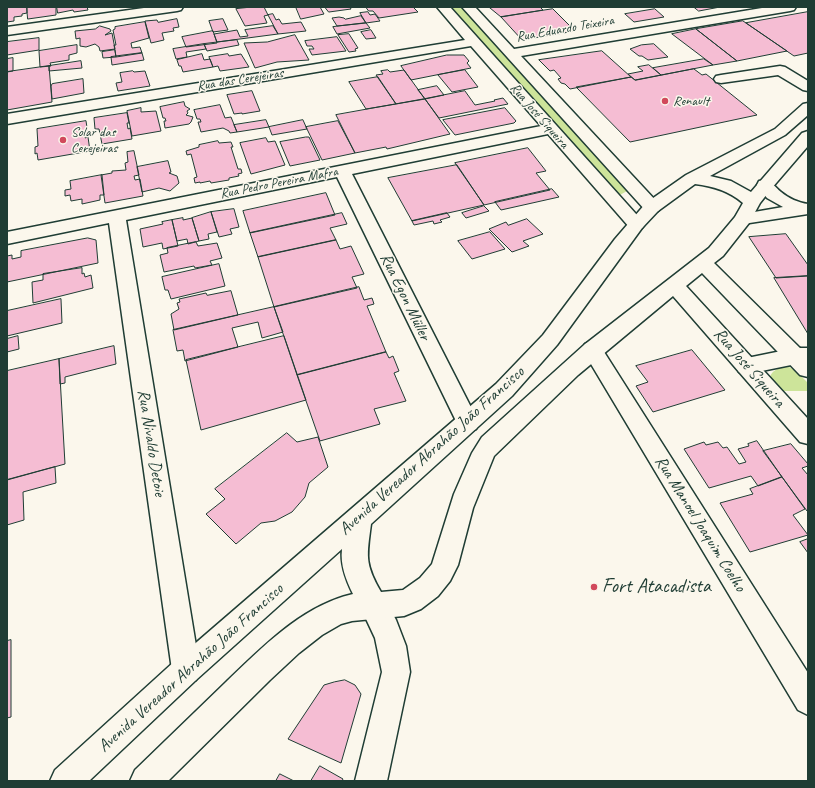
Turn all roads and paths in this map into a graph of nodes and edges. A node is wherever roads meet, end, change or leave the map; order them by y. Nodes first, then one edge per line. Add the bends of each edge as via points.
1 (177, 7) edge
2 (443, 7) edge
3 (468, 7) edge
4 (790, 7) edge
5 (7, 31) edge
6 (474, 42) junction
7 (511, 54) junction
8 (721, 79) dead end
9 (808, 87) edge
10 (808, 107) edge
11 (7, 119) edge
12 (550, 128) junction
13 (808, 136) edge
14 (342, 171) junction
15 (692, 179) junction
16 (765, 185) junction
17 (752, 202) junction
18 (652, 207) junction
19 (807, 209) edge
20 (117, 216) junction
21 (743, 219) junction
22 (636, 224) junction
23 (7, 238) edge
24 (703, 263) junction
25 (674, 284) junction
26 (592, 349) junction
27 (804, 360) edge
28 (748, 366) junction
29 (468, 423) junction
30 (808, 435) edge
31 (359, 518) junction
32 (374, 606) junction
33 (186, 670) junction
34 (808, 700) edge
35 (66, 781) edge
36 (146, 781) edge
37 (371, 781) edge

1 - 5 street
2 - 6 street, Rua José Siqueira
3 - 7 street, Rua José Siqueira
4 - 7 street, Rua Eduardo Teixeira
6 - 11 street, Rua das Cerejeiras
6 - 12 street, Rua José Siqueira
7 - 18 street, Rua José Siqueira
8 - 9 street via 780,70
10 - 15 street, Avenida Vereador Abrahão João Francisco via 780,132
12 - 14 street, Rua Pedro Pereira Mafra
12 - 22 street, Rua José Siqueira
13 - 16 street, Avenida Vereador Abrahão João Francisco
14 - 20 street, Rua Pedro Pereira Mafra
14 - 29 street, Rua Egon Müller
15 - 17 street via 720,182 744,194
15 - 18 street, Avenida Vereador Abrahão João Francisco
16 - 17 street, Avenida Vereador Abrahão João Francisco
16 - 19 street via 779,200
17 - 19 street
17 - 21 street, Avenida Vereador Abrahão João Francisco
18 - 22 street, Avenida Vereador Abrahão João Francisco
19 - 21 street
20 - 23 street, Rua Pedro Pereira Mafra
20 - 33 street, Rua Nivaldo Detoie
21 - 24 street, Avenida Vereador Abrahão João Francisco via 716,252
22 - 29 street, Avenida Vereador Abrahão João Francisco via 550,340 504,390
24 - 25 street, Avenida Vereador Abrahão João Francisco
24 - 27 street
25 - 26 street, Avenida Vereador Abrahão João Francisco
25 - 28 street, Rua José Siqueira
26 - 32 street, Avenida Vereador Abrahão João Francisco via 486,450 466,493 450,555 431,585 412,600 401,604
26 - 34 street, Rua Manoel Joaquim Coelho
27 - 28 street
28 - 30 street, Rua José Siqueira
29 - 31 street, Avenida Vereador Abrahão João Francisco
31 - 32 street via 354,558 359,579
31 - 33 street, Avenida Vereador Abrahão João Francisco
32 - 36 street, Avenida Vereador Abrahão João Francisco via 339,612 303,631
32 - 37 street via 390,635 396,672
33 - 35 street, Avenida Vereador Abrahão João Francisco

